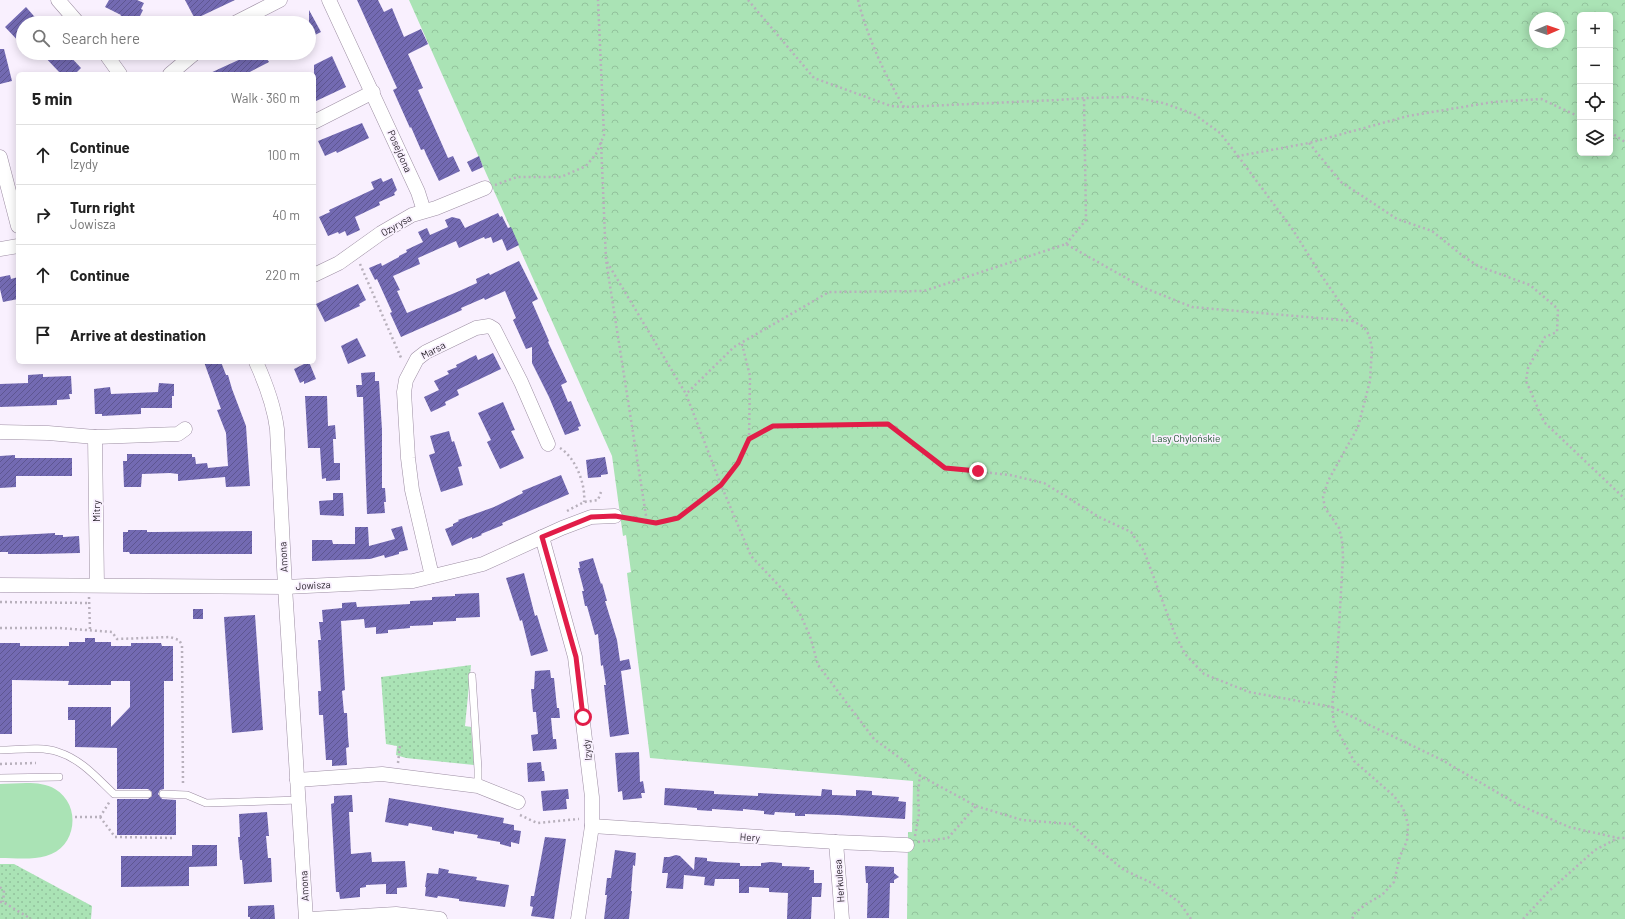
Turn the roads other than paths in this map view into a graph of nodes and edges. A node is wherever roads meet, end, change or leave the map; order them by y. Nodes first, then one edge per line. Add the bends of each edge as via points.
1 (58, 0) edge
2 (280, 0) edge
3 (330, 0) edge
4 (72, 16) edge
5 (248, 16) edge
6 (110, 60) edge
7 (187, 60) edge
8 (119, 72) edge
9 (172, 72) edge
10 (373, 92) junction
11 (316, 121) edge
12 (0, 156) edge
13 (485, 188) road end
14 (424, 211) junction
15 (16, 218) edge
16 (16, 246) edge
17 (0, 248) edge
18 (316, 274) edge
19 (257, 364) edge
20 (185, 429) dead end
21 (0, 432) edge
22 (96, 437) junction
23 (548, 444) road end
24 (615, 516) road end
25 (542, 537) junction
26 (432, 576) junction
27 (0, 585) edge
28 (285, 587) junction
29 (93, 591) junction
30 (472, 676) dead end
31 (0, 750) edge
32 (59, 777) dead end
33 (0, 778) edge
34 (297, 780) junction
35 (478, 786) junction
36 (148, 794) dead end
37 (163, 794) dead end
38 (299, 800) junction
39 (518, 802) road end
40 (587, 823) junction
41 (836, 842) junction
42 (908, 844) road end
43 (306, 919) edge
44 (312, 919) edge
45 (440, 919) edge
46 (578, 919) edge
47 (842, 919) edge

1 - 4 street
2 - 5 street
3 - 10 street, Posejdona
6 - 8 street
7 - 9 street
10 - 11 street
10 - 14 street, Posejdona
12 - 15 street
13 - 14 street, Ozyrysa
14 - 18 street, Ozyrysa via 398,222 339,263
16 - 17 street
19 - 28 street, Amona via 267,386 275,415
20 - 22 street via 178,434
21 - 22 street
22 - 29 street, Mitry
23 - 26 street, Marsa via 494,329 489,326 476,328 426,352 417,359 406,380 404,392 408,458 412,490
24 - 25 street, Jowisza via 591,517
25 - 26 street, Jowisza via 483,564
25 - 40 street, Izydy via 576,657 592,797
26 - 28 street, Jowisza via 413,581
27 - 29 street, Jowisza
28 - 29 street, Jowisza
28 - 34 street, Amona
30 - 35 lane
31 - 36 lane via 57,751 86,768 114,794
32 - 33 lane
34 - 35 street via 382,774
34 - 38 street, Amona
35 - 39 street
37 - 38 lane via 183,794 206,803
38 - 43 street, Amona
40 - 41 street, Hery
40 - 46 street, Izydy
41 - 42 street, Hery
41 - 47 street, Herkulesa
44 - 45 street via 396,914

